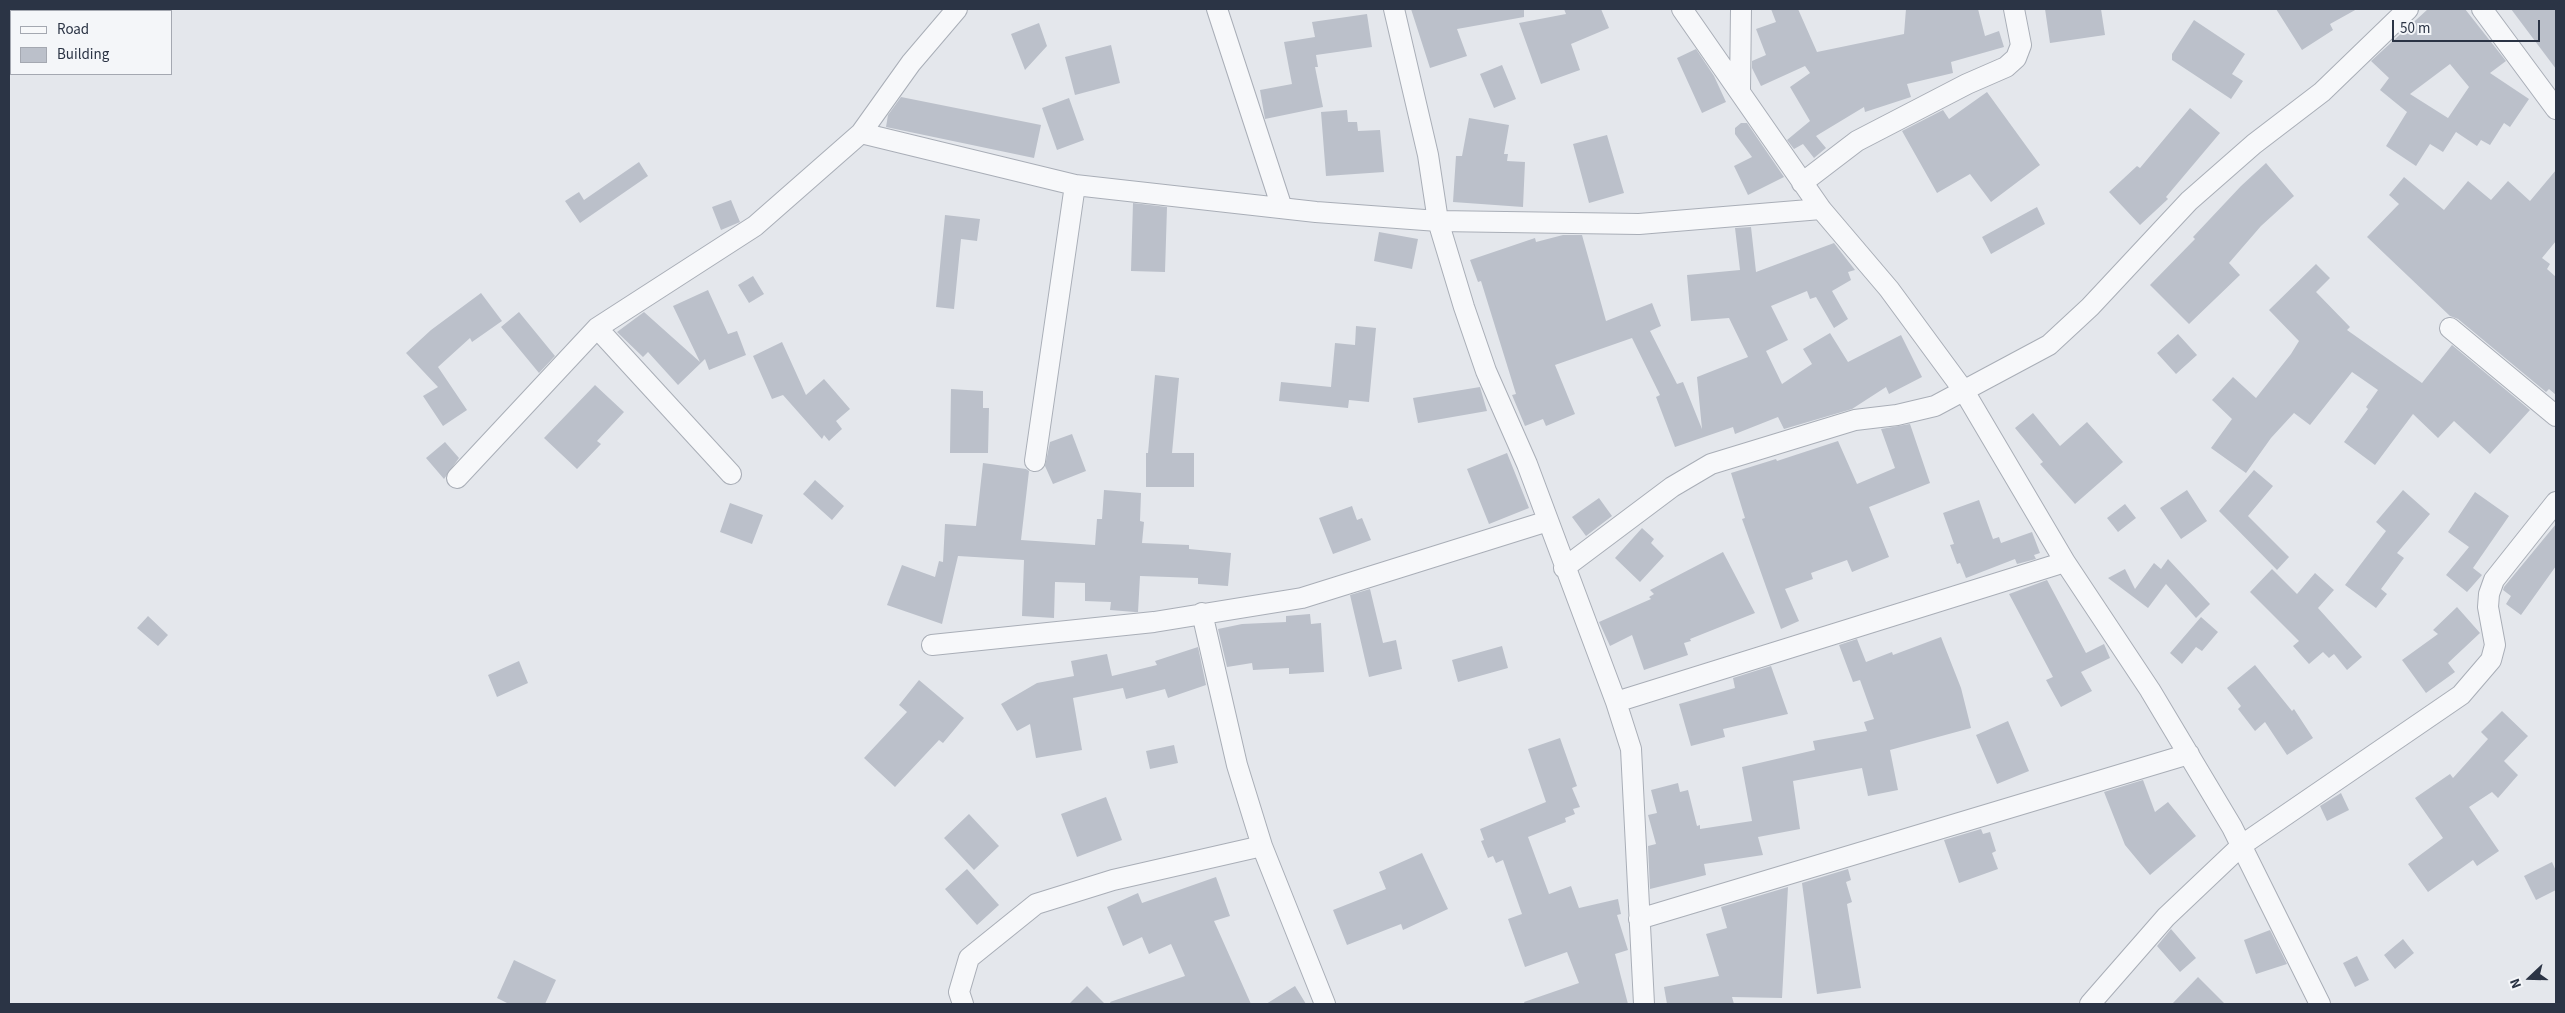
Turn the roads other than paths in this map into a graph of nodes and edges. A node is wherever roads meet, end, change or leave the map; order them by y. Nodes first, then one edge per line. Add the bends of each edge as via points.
1 (957, 9) edge
2 (1217, 9) edge
3 (1394, 9) edge
4 (1682, 9) edge
5 (1741, 9) edge
6 (2014, 9) edge
7 (2408, 9) edge
8 (2482, 9) edge
9 (1740, 90) junction
10 (2556, 109) edge
11 (861, 132) junction
12 (1802, 183) junction
13 (1075, 185) junction
14 (1282, 208) junction
15 (1821, 209) junction
16 (1438, 221) junction
17 (597, 328) junction
18 (2450, 328) dead end
19 (1964, 391) junction
20 (2556, 416) edge
21 (1035, 461) dead end
22 (730, 474) dead end
23 (457, 478) dead end
24 (2556, 502) edge
25 (1548, 521) junction
26 (2065, 562) junction
27 (1564, 568) junction
28 (1202, 613) junction
29 (932, 645) dead end
30 (1616, 702) junction
31 (2189, 754) junction
32 (2242, 845) junction
33 (1262, 846) junction
34 (1639, 919) junction
35 (963, 1004) edge
36 (1325, 1004) edge
37 (1644, 1004) edge
38 (2090, 1004) edge
39 (2320, 1004) edge

1 - 11 street via 911,63
2 - 14 street
3 - 16 street via 1428,155
4 - 9 street
5 - 9 street
6 - 12 street via 2021,45 2016,58 2006,67 1858,141
7 - 19 street via 2322,92 2254,144 2189,201 2090,307 2049,345
8 - 10 street
9 - 12 street
11 - 13 street
11 - 17 street via 755,226
12 - 15 street
13 - 14 street
13 - 21 street
14 - 16 street
15 - 16 street via 1639,224
15 - 19 street via 1888,289
16 - 25 street via 1486,371
17 - 22 street
17 - 23 street
18 - 20 street
19 - 26 street
19 - 27 street via 1935,406 1855,420 1711,464 1672,487
24 - 32 street via 2494,580 2488,594 2495,645 2491,660 2461,695
25 - 27 street
25 - 28 street via 1302,598
26 - 30 street
26 - 31 street
27 - 30 street
28 - 29 street via 1154,622
28 - 33 street via 1237,765
30 - 34 street via 1630,749
31 - 32 street
31 - 34 street
32 - 38 street via 2166,917
32 - 39 street
33 - 35 street via 1113,880 1036,904 969,958 959,992
33 - 36 street
34 - 37 street

